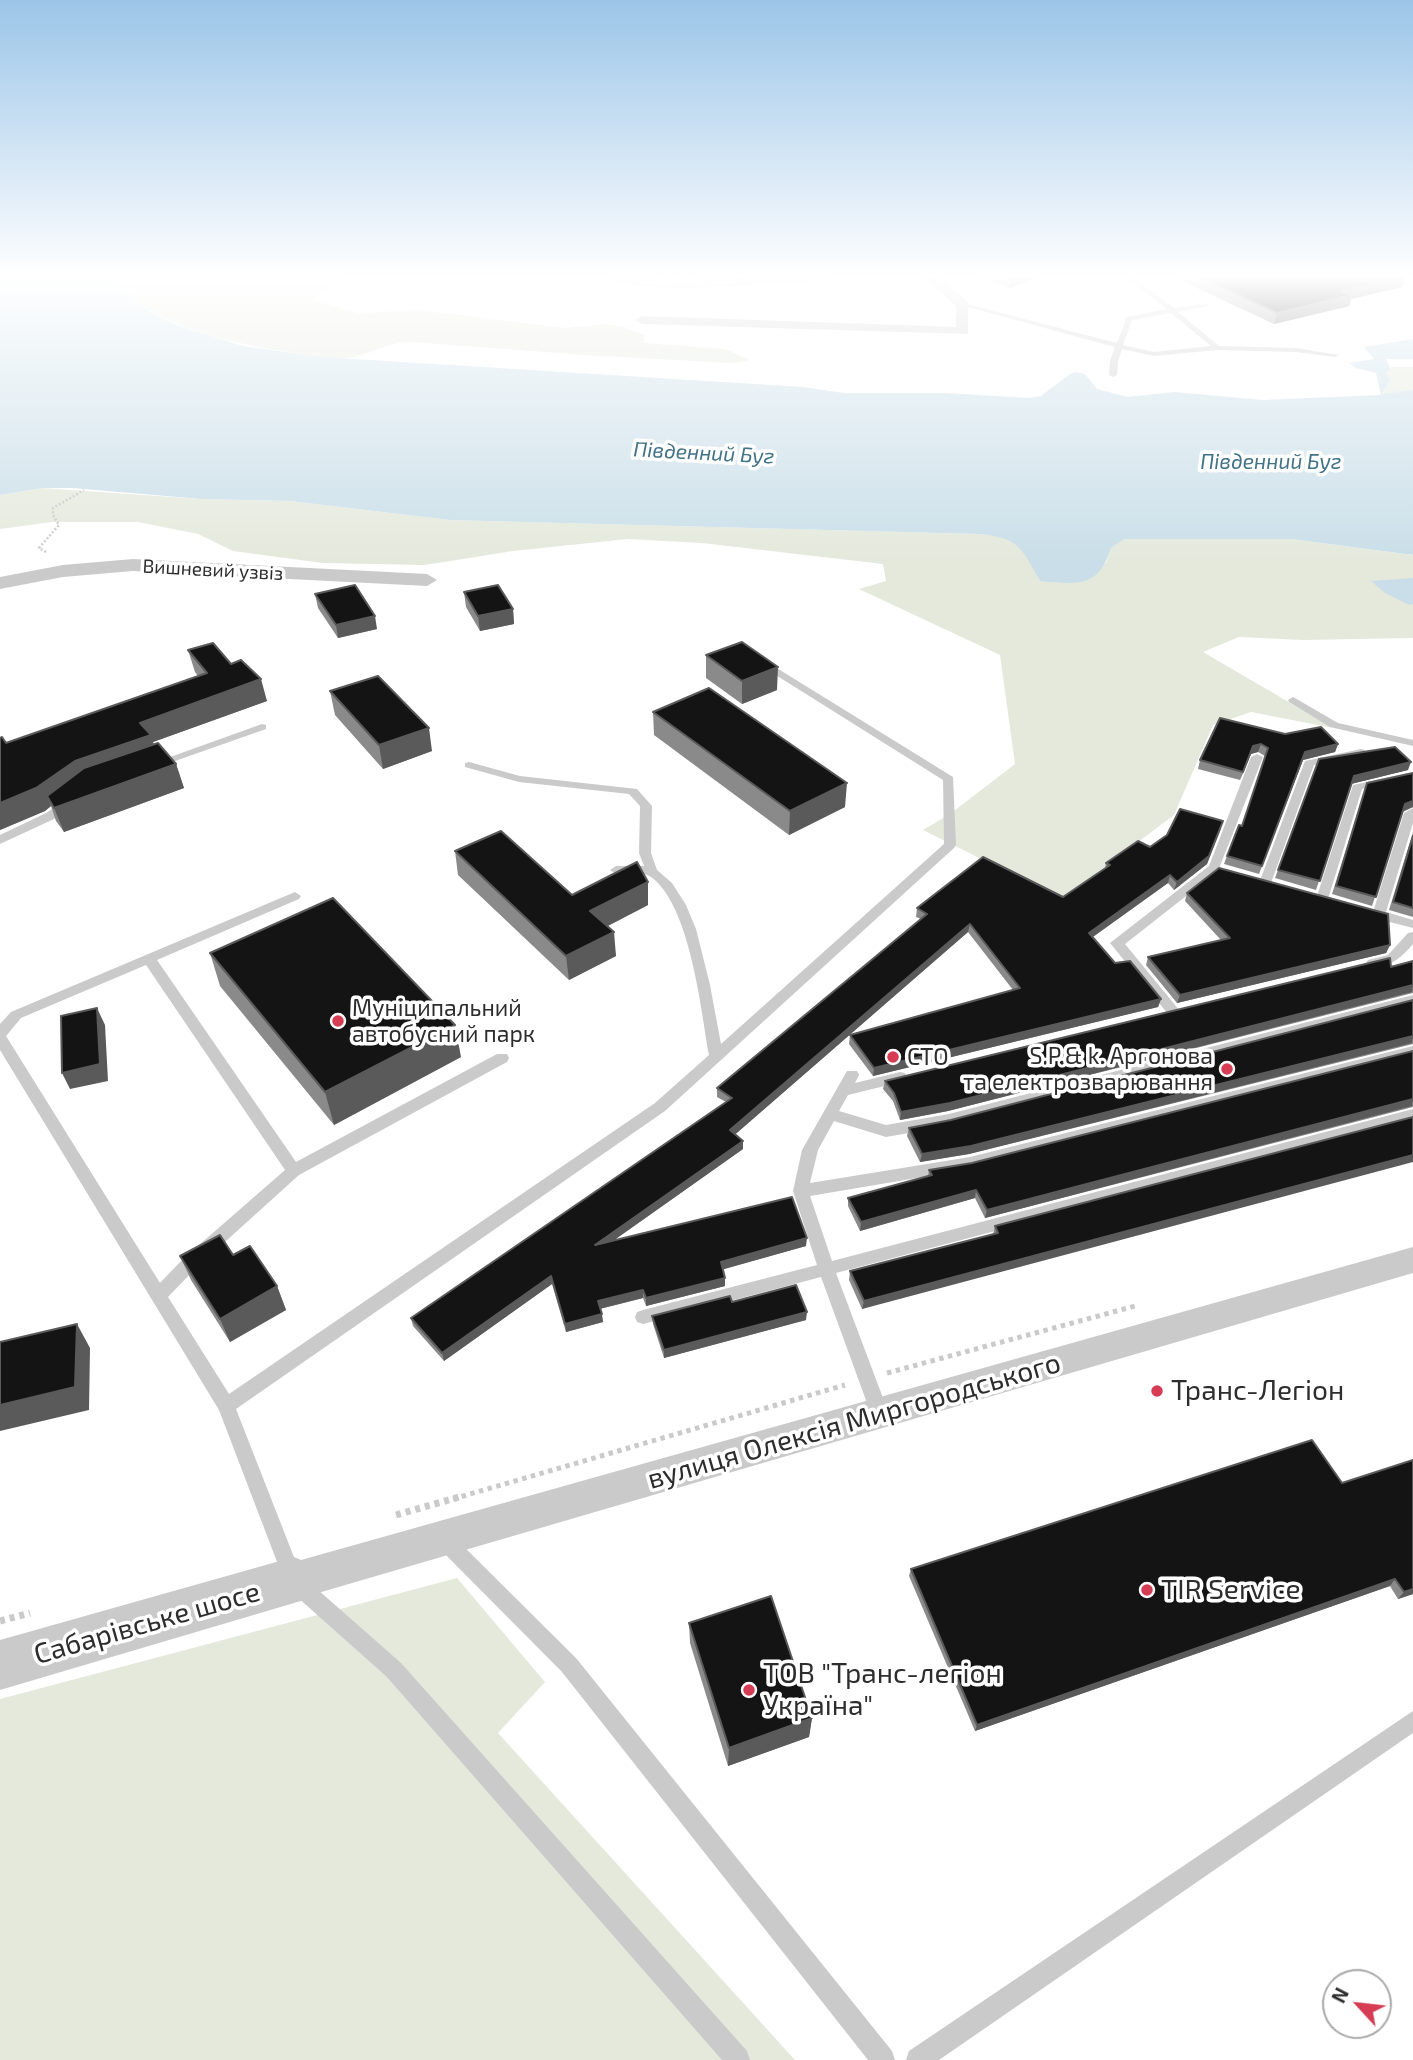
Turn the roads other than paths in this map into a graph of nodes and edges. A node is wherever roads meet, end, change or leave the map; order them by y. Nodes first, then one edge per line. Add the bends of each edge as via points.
1 (427, 580) dead end
2 (0, 583) edge
3 (767, 665) edge
4 (1293, 700) dead end
5 (262, 727) dead end
6 (1413, 743) edge
7 (1361, 752) edge
8 (1257, 757) dead end
9 (469, 765) dead end
10 (138, 771) edge
11 (1413, 775) edge
12 (79, 795) edge
13 (1413, 812) edge
14 (0, 841) edge
15 (616, 870) edge
16 (652, 872) junction
17 (1264, 883) edge
18 (295, 896) dead end
19 (1322, 899) edge
20 (1356, 908) edge
21 (1380, 915) junction
22 (1413, 924) edge
23 (1413, 936) edge
24 (149, 959) junction
25 (1354, 968) edge
26 (1413, 1000) edge
27 (1173, 1011) edge
28 (0, 1035) edge
29 (1413, 1051) edge
30 (716, 1056) junction
31 (502, 1059) dead end
32 (852, 1075) dead end
33 (909, 1075) edge
34 (843, 1091) junction
35 (830, 1114) junction
36 (1413, 1115) edge
37 (294, 1171) junction
38 (801, 1191) junction
39 (1413, 1260) edge
40 (827, 1267) junction
41 (158, 1296) junction
42 (643, 1317) dead end
43 (226, 1406) junction
44 (880, 1414) junction
45 (443, 1539) junction
46 (294, 1581) junction
47 (0, 1665) edge
48 (1413, 1721) edge
49 (738, 2060) edge
50 (883, 2060) edge
51 (918, 2060) edge

1 - 2 street, Вишневий узвіз via 133,565 63,570
3 - 30 lane via 949,779 950,845
4 - 6 lane via 1334,725
5 - 10 lane
7 - 17 lane via 1309,763
8 - 27 lane via 1221,870 1117,943
9 - 16 lane via 519,779 633,791 646,806 645,853
11 - 19 lane via 1357,787
12 - 14 lane via 50,816
13 - 21 lane
15 - 16 lane
16 - 30 lane via 667,884 695,942
18 - 24 lane
20 - 21 lane
21 - 22 lane
23 - 25 lane via 1393,958
24 - 28 lane via 16,1015
24 - 37 lane
26 - 35 lane via 950,1120 886,1130
28 - 41 lane
29 - 38 lane via 970,1163
30 - 43 lane via 660,1107
31 - 37 lane
32 - 34 lane
33 - 34 lane
34 - 35 lane
35 - 38 lane via 810,1150
36 - 40 lane
37 - 41 lane
38 - 40 lane
39 - 44 street, вулиця Олексія Миргородського
40 - 42 lane
40 - 44 lane
41 - 43 lane
43 - 46 lane
44 - 45 street, вулиця Олексія Миргородського
45 - 46 street, вулиця Олексія Миргородського
45 - 50 lane via 569,1665
46 - 47 street, Сабарівське шосе
46 - 49 lane via 394,1670
48 - 51 lane

